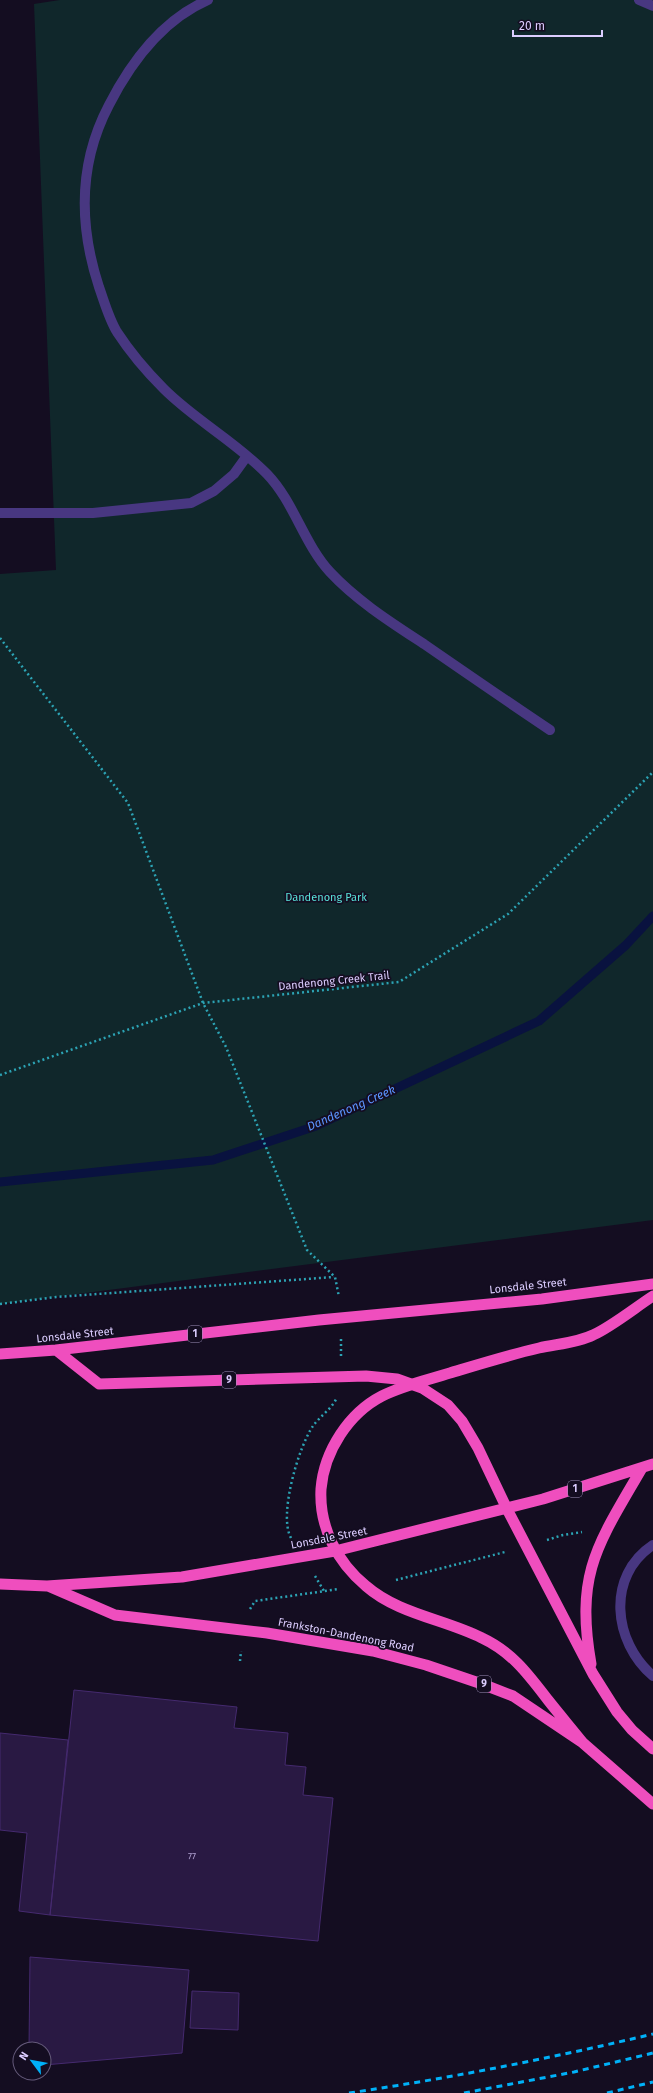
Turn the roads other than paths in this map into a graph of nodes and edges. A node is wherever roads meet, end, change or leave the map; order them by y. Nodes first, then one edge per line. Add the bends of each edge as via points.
1 (208, 0) edge
2 (639, 0) edge
3 (653, 6) edge
4 (247, 456) junction
5 (0, 513) edge
6 (550, 730) dead end
7 (653, 1284) edge
8 (653, 1296) edge
9 (56, 1350) junction
10 (0, 1354) edge
11 (413, 1384) junction
12 (653, 1464) edge
13 (642, 1468) junction
14 (507, 1509) junction
15 (653, 1545) edge
16 (335, 1551) junction
17 (0, 1584) edge
18 (47, 1586) junction
19 (593, 1674) junction
20 (653, 1676) edge
21 (583, 1743) junction
22 (653, 1749) edge
23 (653, 1804) edge

1 - 4 lane via 191,7 162,30 118,87 103,116 92,151 85,186 84,223 90,259 116,330 165,389 192,414
2 - 3 lane
4 - 5 lane via 234,474 214,491 191,503 93,513
4 - 6 lane via 267,474 285,498 330,572 394,624
7 - 9 highway, Lonsdale Street / 1 via 542,1299 340,1318
8 - 11 highway via 593,1336 512,1354
9 - 10 highway, Lonsdale Street / 1
9 - 11 highway, 9 via 99,1384 339,1376 379,1377
11 - 14 highway, 9 via 441,1399 462,1421
11 - 16 highway via 380,1397 362,1410 346,1426 330,1455 324,1472 321,1496 326,1526
12 - 13 highway, Lonsdale Street / 1
13 - 14 highway, Lonsdale Street / 1
13 - 19 highway via 605,1532 589,1574 585,1622
14 - 16 highway, Lonsdale Street / 1
14 - 19 highway, 9
15 - 20 lane via 639,1556 628,1571 622,1585 621,1602 622,1624 628,1645 634,1656
16 - 18 highway, Lonsdale Street / 1 via 182,1577
16 - 21 highway via 347,1569 374,1593 400,1606 481,1637 508,1653 528,1673
17 - 18 highway, Lonsdale Street / 1
18 - 21 highway, Frankston-Dandenong Road / 9 via 115,1616 245,1630 373,1651 426,1665 513,1696
19 - 22 highway, 9 via 617,1712
21 - 23 highway, Frankston-Dandenong Road / 9

